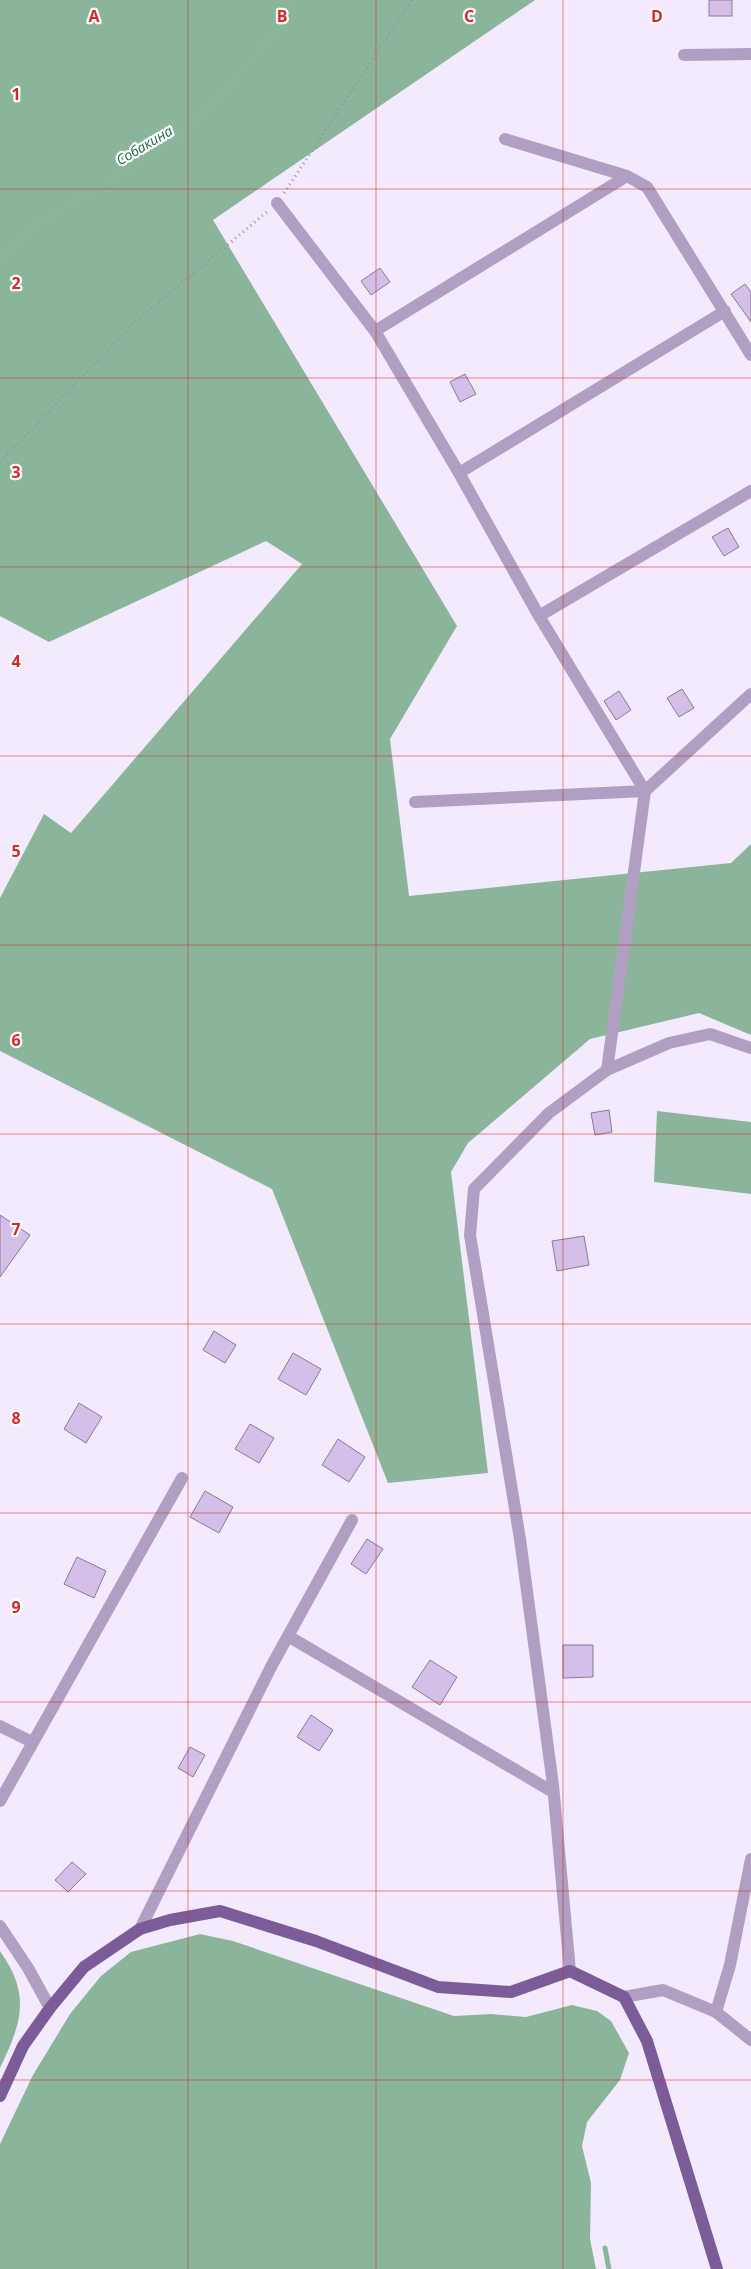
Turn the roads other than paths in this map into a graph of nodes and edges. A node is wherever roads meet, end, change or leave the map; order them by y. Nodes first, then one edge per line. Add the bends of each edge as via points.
1 (751, 54) edge
2 (684, 55) dead end
3 (505, 139) dead end
4 (626, 176) junction
5 (277, 203) road end
6 (725, 311) junction
7 (374, 331) junction
8 (751, 355) edge
9 (459, 473) junction
10 (751, 491) edge
11 (539, 616) junction
12 (751, 694) edge
13 (645, 791) junction
14 (415, 802) dead end
15 (751, 1048) edge
16 (607, 1070) junction
17 (182, 1478) dead end
18 (352, 1520) dead end
19 (288, 1636) junction
20 (0, 1726) edge
21 (32, 1742) junction
22 (553, 1792) junction
23 (0, 1800) edge
24 (751, 1858) edge
25 (0, 1926) edge
26 (140, 1929) junction
27 (570, 1971) junction
28 (624, 1998) junction
29 (50, 2008) junction
30 (716, 2012) junction
31 (751, 2040) edge
32 (0, 2096) edge
33 (717, 2269) edge

1 - 2 street
3 - 4 street
4 - 6 street via 647,187
4 - 7 street
5 - 7 street
6 - 8 street
6 - 9 street
7 - 9 street
9 - 11 street
10 - 11 street
11 - 13 street
12 - 13 street
13 - 14 street
13 - 16 street
15 - 16 street via 710,1034 669,1044
16 - 22 street via 549,1113 474,1189 470,1235 520,1539
17 - 21 street
18 - 19 street
19 - 22 street
19 - 26 street
20 - 21 street
21 - 23 street
22 - 27 street
24 - 30 street via 730,1965
25 - 29 street
26 - 27 main road via 220,1911 316,1941 438,1987 511,1992
26 - 29 main road via 84,1967
27 - 28 main road
28 - 30 street via 663,1990
28 - 33 main road via 648,2041
29 - 32 main road via 23,2046
30 - 31 street

